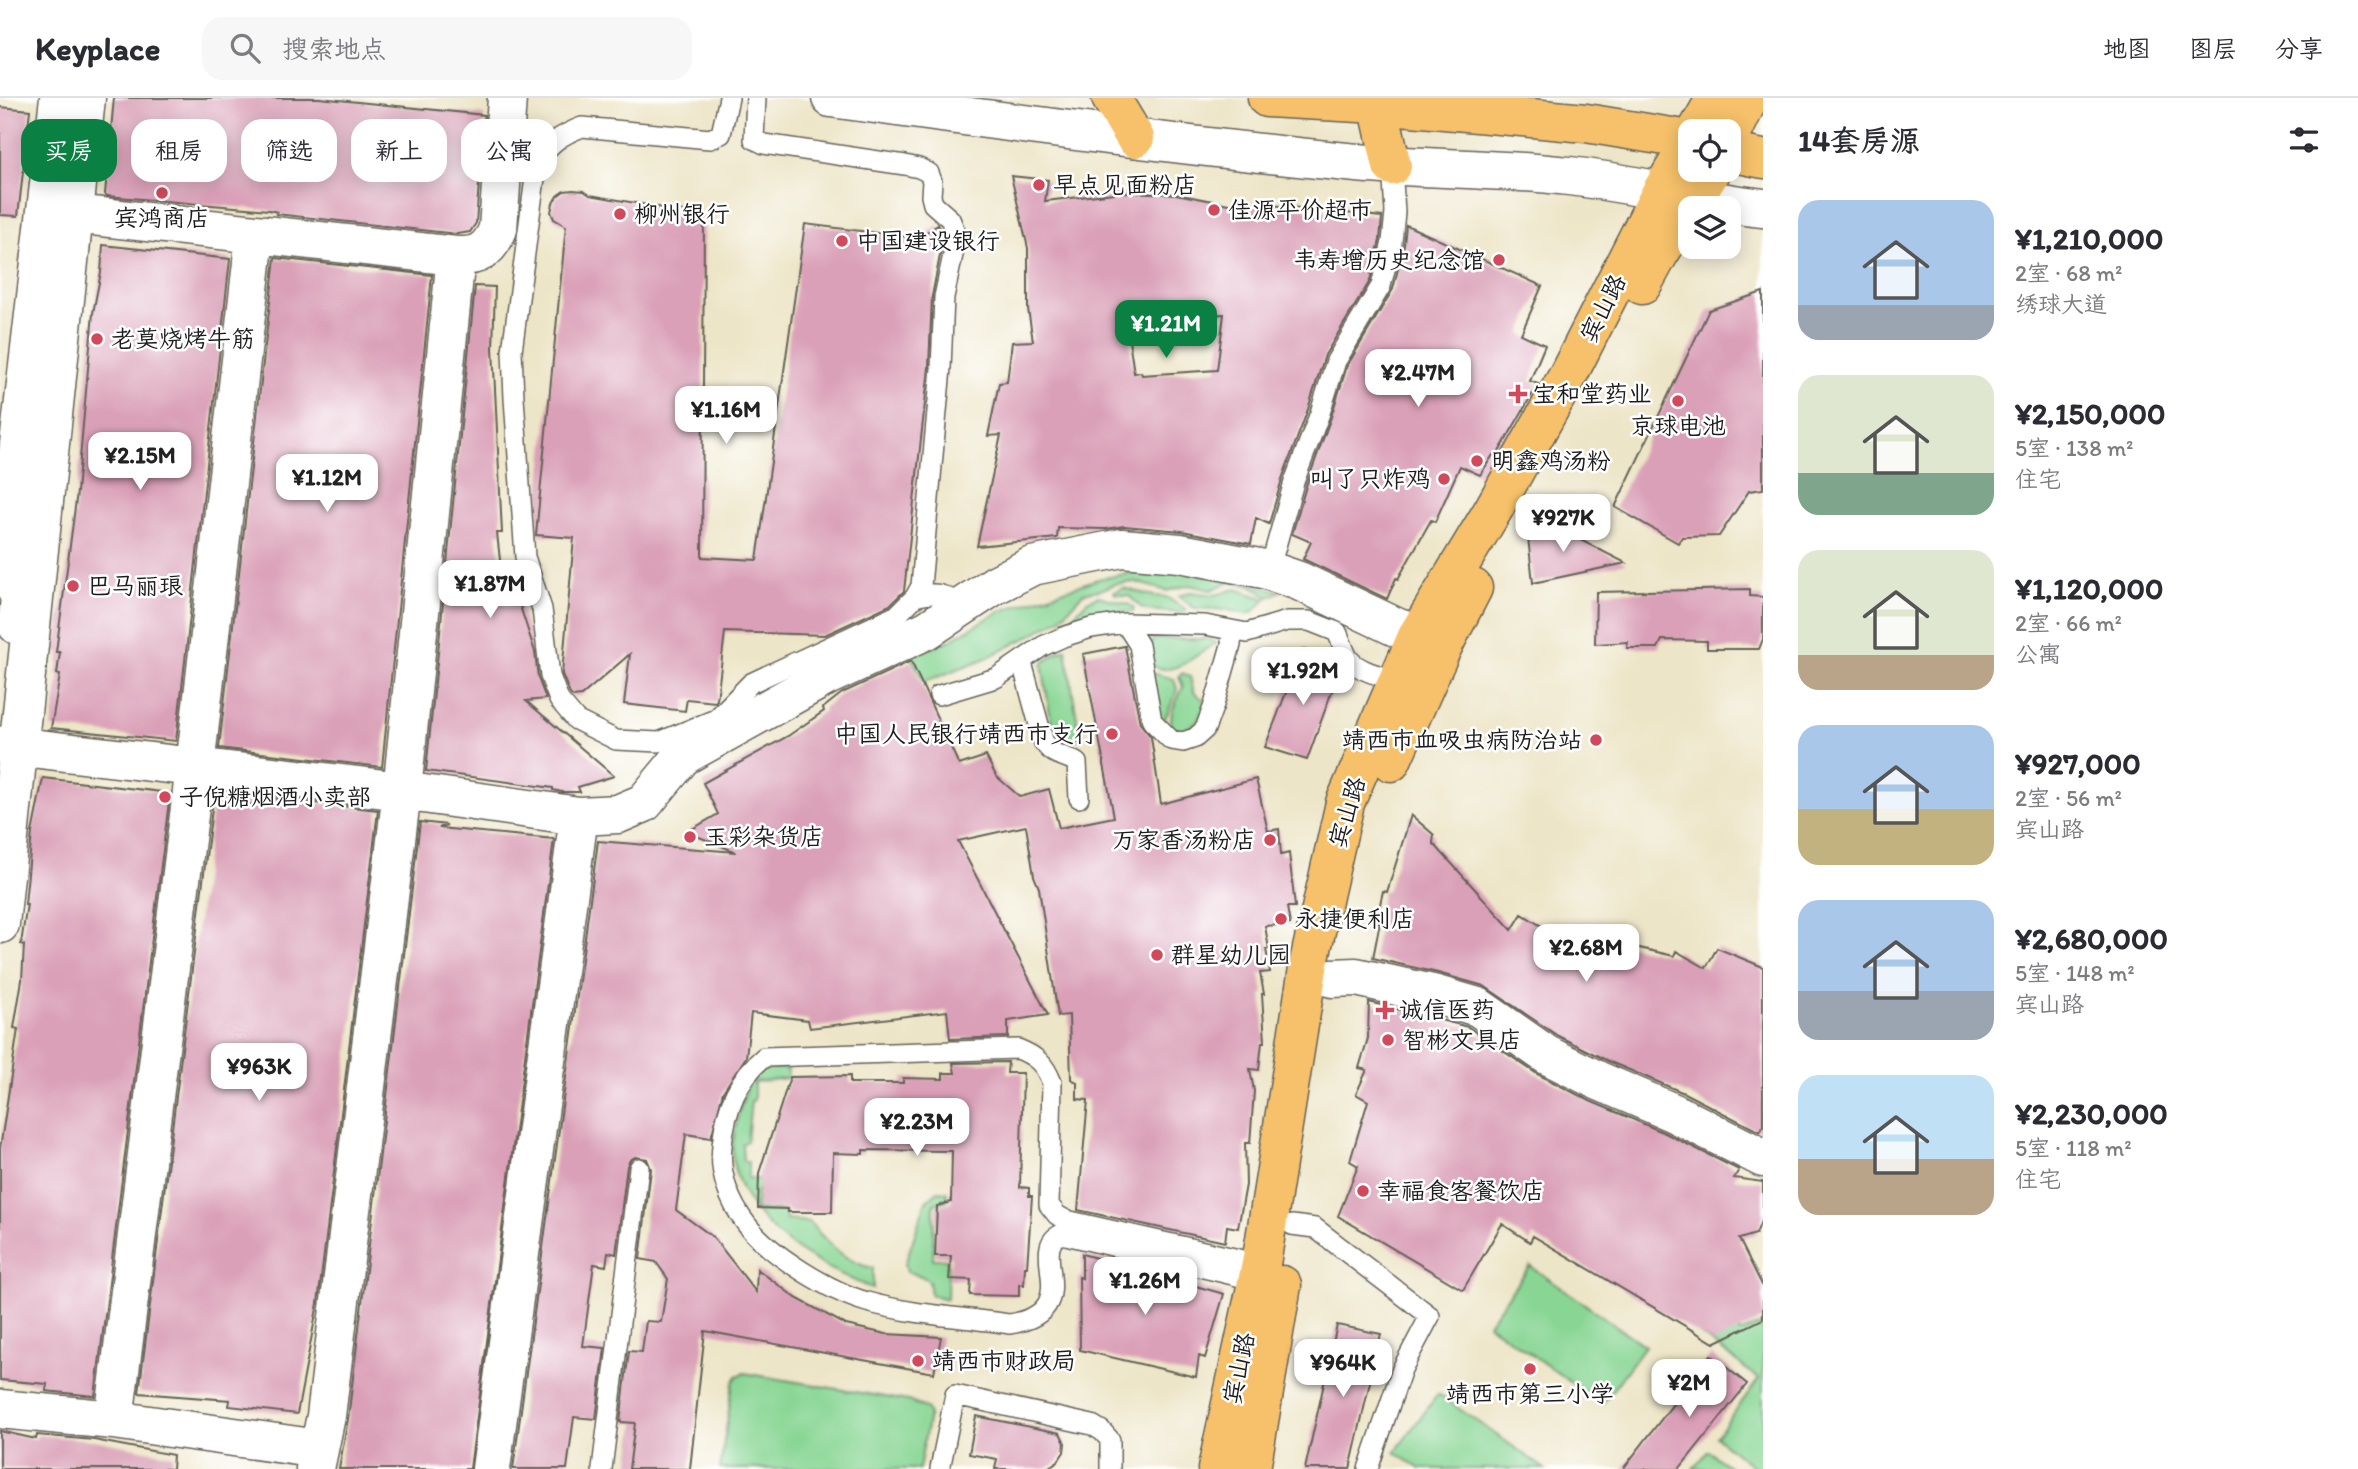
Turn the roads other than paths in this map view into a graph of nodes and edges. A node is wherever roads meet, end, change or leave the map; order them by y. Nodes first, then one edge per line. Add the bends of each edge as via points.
1 (59, 98) edge
2 (86, 98) edge
3 (507, 98) edge
4 (729, 98) edge
5 (756, 98) edge
6 (831, 98) edge
7 (1111, 98) edge
8 (1267, 98) edge
9 (1744, 99) edge
10 (1378, 104) junction
11 (1715, 119) edge
12 (1737, 119) edge
13 (1135, 138) junction
14 (1678, 140) edge
15 (1741, 154) edge
16 (1763, 159) edge
17 (1392, 166) junction
18 (1690, 186) edge
19 (1763, 208) edge
20 (60, 212) junction
21 (255, 236) junction
22 (456, 256) junction
23 (1269, 571) junction
24 (17, 580) edge
25 (915, 597) junction
26 (962, 607) junction
27 (1125, 623) junction
28 (1232, 631) junction
29 (1418, 634) junction
30 (1022, 663) junction
31 (1398, 680) junction
32 (939, 695) dead end
33 (12, 746) junction
34 (195, 767) junction
35 (0, 785) edge
36 (402, 791) junction
37 (1079, 798) dead end
38 (579, 816) junction
39 (0, 925) edge
40 (1332, 978) junction
41 (1763, 1158) edge
42 (639, 1168) dead end
43 (1292, 1225) junction
44 (1259, 1273) junction
45 (0, 1409) edge
46 (114, 1420) junction
47 (317, 1459) edge
48 (491, 1469) edge
49 (602, 1469) edge
50 (940, 1469) edge
51 (1110, 1469) edge
52 (1217, 1469) edge
53 (1251, 1469) edge
54 (1368, 1469) edge

1 - 20 street
2 - 20 street
3 - 22 street via 498,229 487,249 477,255
4 - 25 lane via 721,134 710,139 582,127 547,145 537,163 512,351 525,557 542,609 550,676 559,700 576,720 616,740 659,742 716,719 751,683 880,624
5 - 25 lane via 754,139 764,144 905,165 929,173 933,204 950,219 957,236 944,297 921,586
6 - 13 street
7 - 13 main road
8 - 10 main road
9 - 11 main road
9 - 12 main road
10 - 14 main road via 1586,123
10 - 17 main road
13 - 17 street
15 - 16 main road
17 - 18 street
17 - 23 lane via 1395,212 1381,286 1336,361
18 - 19 street
18 - 29 main road, 宾山路 via 1566,379
18 - 40 main road, 宾山路 via 1659,254 1442,648 1368,816 1347,889
20 - 21 street
20 - 24 street
21 - 22 street
21 - 34 street
22 - 36 street
23 - 26 street via 1180,553 1122,548 1032,566
23 - 29 street
24 - 33 street
25 - 26 lane via 938,593
26 - 38 street via 927,630 827,676 692,750 644,803 618,814
27 - 28 lane via 1205,625
27 - 28 lane via 1139,645 1152,720 1171,740 1183,743 1205,729
27 - 30 lane via 1063,637
28 - 31 lane via 1247,633 1287,621 1308,621 1337,632 1358,666
29 - 31 main road, 宾山路
30 - 32 lane via 996,678
30 - 37 lane via 1044,743 1052,753 1077,763
31 - 44 main road, 宾山路 via 1345,803 1309,962
33 - 34 street
33 - 35 street
33 - 39 street
34 - 36 street
34 - 46 street
36 - 38 street
36 - 47 street via 326,1416
38 - 48 street
40 - 41 street via 1356,977 1478,1007 1547,1055
40 - 43 main road, 宾山路
42 - 49 lane
43 - 53 main road, 宾山路
43 - 54 lane via 1315,1228 1430,1316 1402,1369
44 - 44 lane via 1057,1215 1049,1205 1052,1083 1046,1068 1018,1049 764,1057 743,1077 726,1119 721,1164 724,1182 747,1226 806,1274 864,1302 1010,1324 1028,1321 1047,1307 1051,1293 1049,1245 1062,1234
44 - 52 main road, 宾山路
45 - 46 street
46 - 47 street
50 - 51 lane via 955,1395 1092,1425 1110,1440

